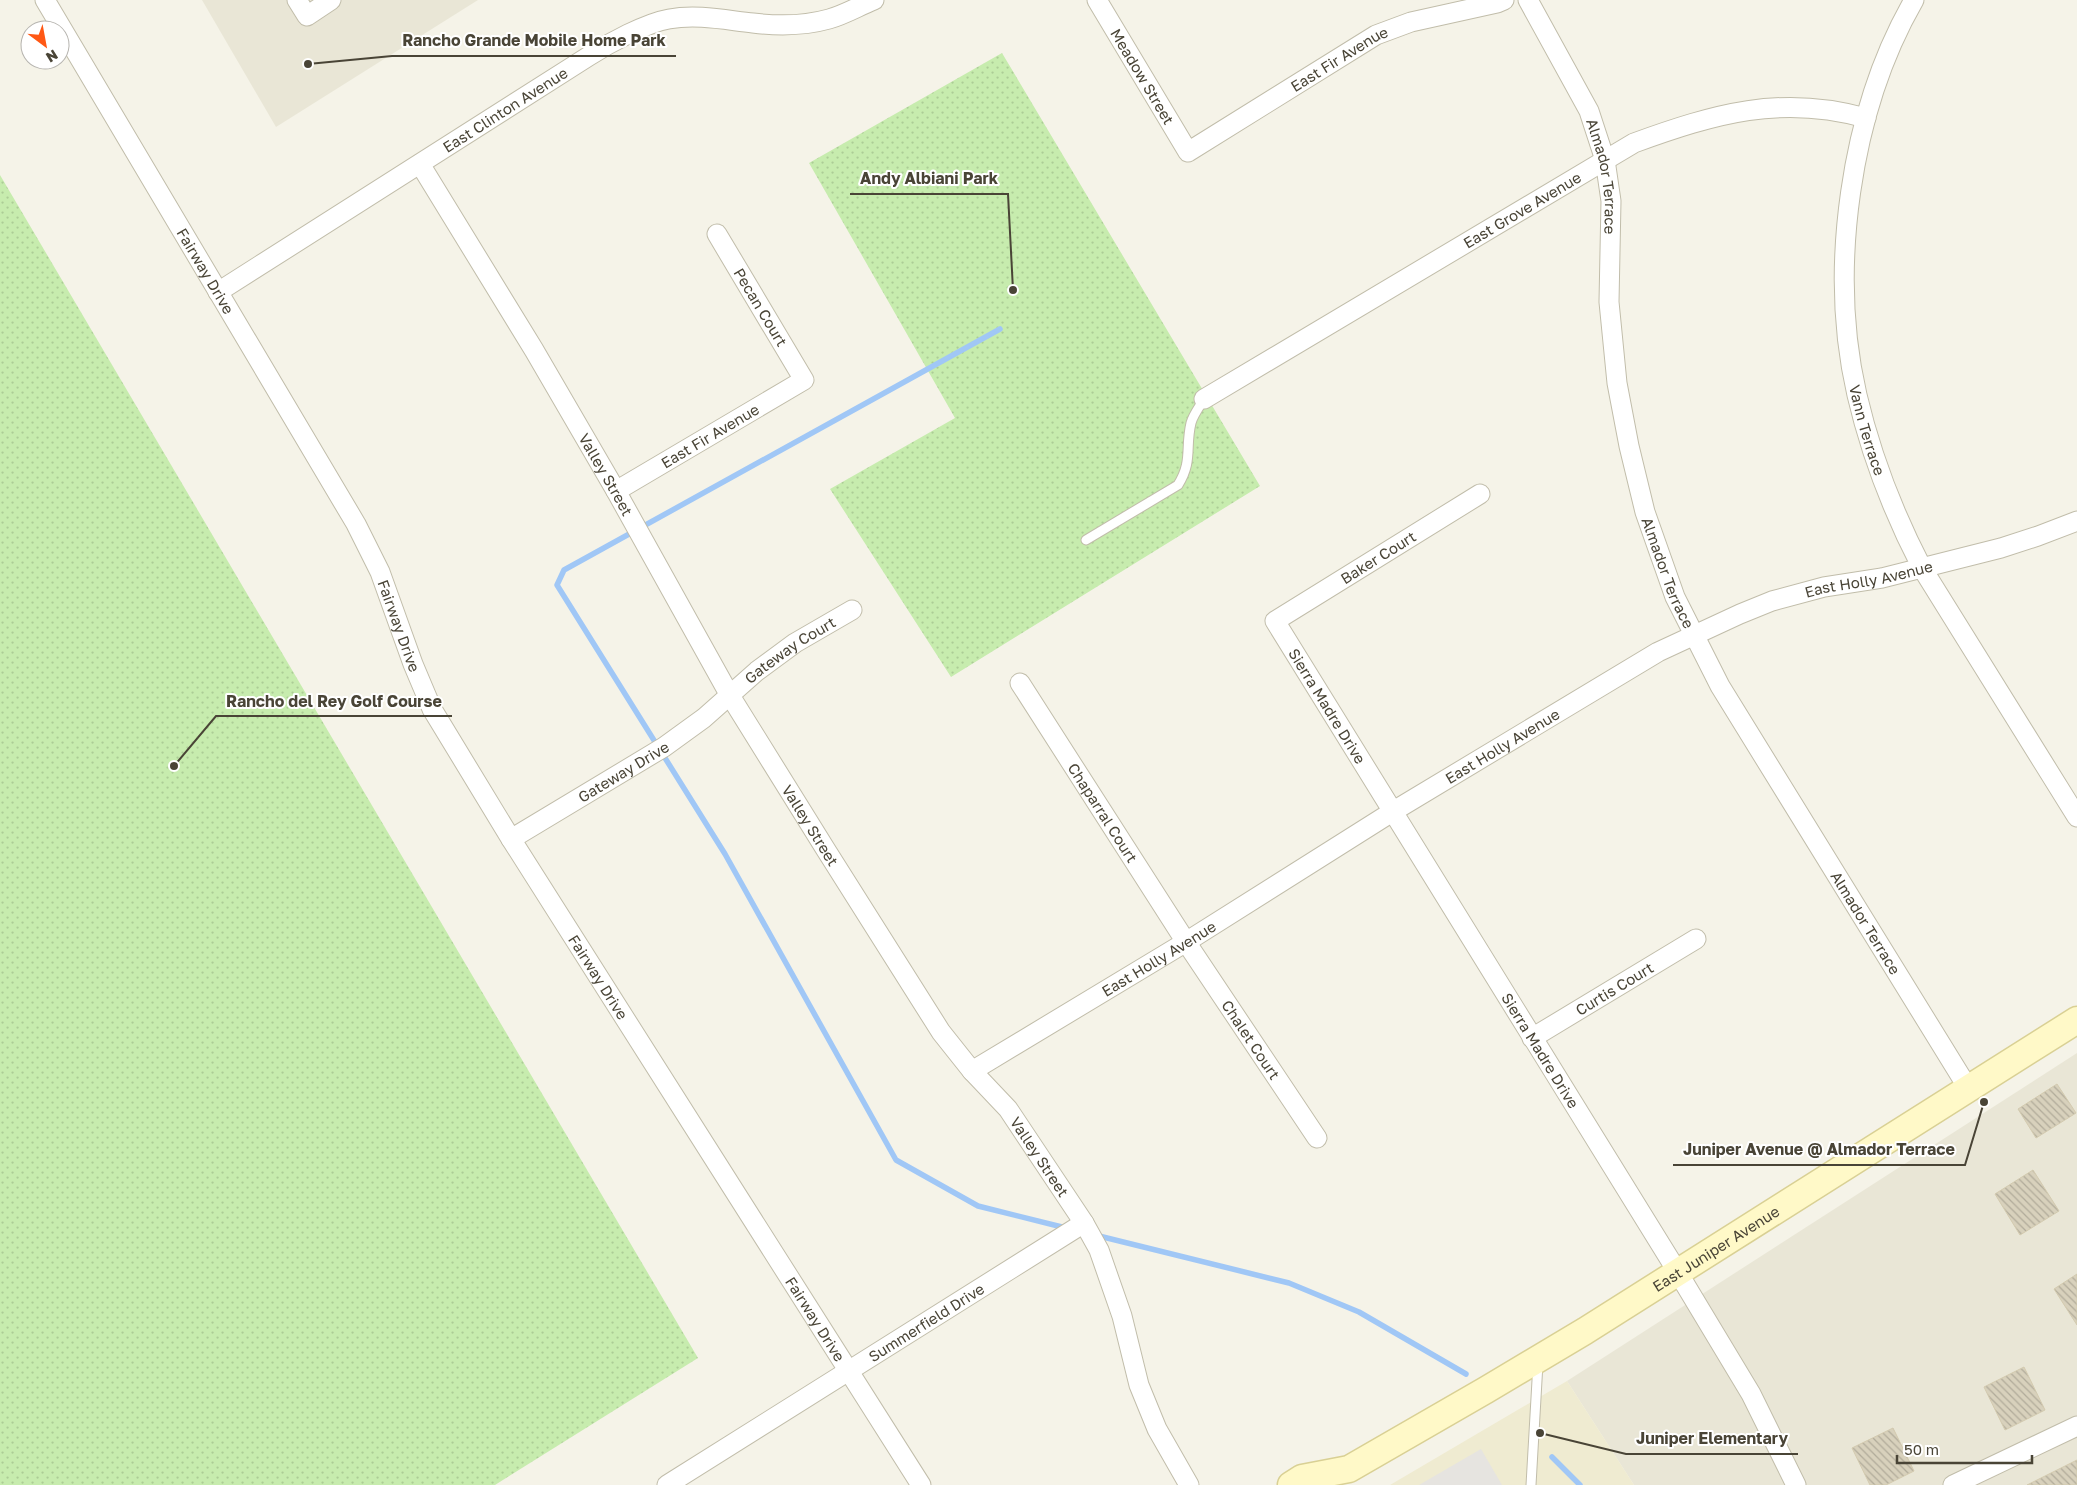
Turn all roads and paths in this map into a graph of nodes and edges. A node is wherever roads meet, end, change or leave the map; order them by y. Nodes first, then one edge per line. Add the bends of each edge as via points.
1 (45, 0) edge
2 (297, 0) edge
3 (331, 0) edge
4 (874, 0) edge
5 (1097, 0) edge
6 (1504, 0) edge
7 (1528, 0) edge
8 (1914, 0) edge
9 (1866, 118) junction
10 (1188, 152) joint
11 (1605, 160) junction
12 (420, 164) junction
13 (717, 234) dead end
14 (218, 292) junction
15 (804, 380) joint
16 (1204, 399) joint
17 (616, 490) junction
18 (1480, 494) dead end
19 (2077, 521) edge
20 (1086, 540) dead end
21 (1922, 568) junction
22 (852, 610) dead end
23 (1275, 621) joint
24 (1693, 635) junction
25 (1020, 684) dead end
26 (729, 694) junction
27 (1392, 812) junction
28 (2077, 817) edge
29 (510, 838) junction
30 (1696, 939) dead end
31 (1186, 942) junction
32 (2077, 1020) edge
33 (1532, 1038) junction
34 (972, 1071) junction
35 (1968, 1088) junction
36 (1317, 1138) dead end
37 (1084, 1223) junction
38 (1678, 1271) junction
39 (1539, 1358) junction
40 (848, 1371) junction
41 (2077, 1426) edge
42 (1342, 1477) edge
43 (667, 1485) edge
44 (921, 1485) edge
45 (1189, 1485) edge
46 (1290, 1485) edge
47 (1531, 1485) edge
48 (1796, 1485) edge
49 (1953, 1485) edge

1 - 14 street, Fairway Drive
2 - 3 street via 306,16
4 - 12 street, East Clinton Avenue via 830,19 808,24 753,23 717,18 668,19 604,47
5 - 10 street, Meadow Street
6 - 10 street, East Fir Avenue via 1410,22 1376,35
7 - 11 street, Almador Terrace via 1589,110
8 - 9 street, Vann Terrace via 1886,57
9 - 11 street, East Grove Avenue via 1826,109 1750,109 1689,124 1634,143
9 - 21 street, Vann Terrace via 1854,163 1847,218 1847,326 1857,396 1884,483
11 - 16 street, East Grove Avenue
11 - 24 street, Almador Terrace via 1611,201 1609,302 1617,382 1627,437 1659,555
12 - 14 street, East Clinton Avenue
12 - 17 street, Valley Street
13 - 15 street, Pecan Court
14 - 29 street, Fairway Drive via 356,524 380,572 432,709
15 - 17 street, East Fir Avenue
16 - 20 lane via 1191,422 1186,472 1178,485
17 - 26 street, Valley Street
18 - 23 street, Baker Court
19 - 21 street, East Holly Avenue via 2010,545
21 - 24 street, East Holly Avenue via 1824,587 1772,601
21 - 28 street, Vann Terrace
22 - 26 street, Gateway Court via 795,643
23 - 27 street, Sierra Madre Drive
24 - 27 street, East Holly Avenue via 1658,652
24 - 35 street, Almador Terrace via 1720,686
25 - 31 street, Chaparral Court
26 - 29 street, Gateway Drive via 704,718 664,747
26 - 34 street, Valley Street via 941,1032
27 - 31 street, East Holly Avenue
27 - 33 street, Sierra Madre Drive
29 - 40 street, Fairway Drive
30 - 33 street, Curtis Court
31 - 34 street, East Holly Avenue
31 - 36 street, Chalet Court
32 - 35 street, East Juniper Avenue
33 - 38 street, Sierra Madre Drive
34 - 37 street, Valley Street via 1008,1110
35 - 38 street, East Juniper Avenue
37 - 40 street, Summerfield Drive
37 - 45 street, Valley Street via 1100,1250 1110,1278 1139,1385 1157,1428
38 - 39 street, East Juniper Avenue
38 - 48 street, Sierra Madre Drive via 1751,1394
39 - 42 street, East Juniper Avenue
39 - 47 lane
40 - 43 street, Summerfield Drive
40 - 44 street, Fairway Drive
41 - 49 street
42 - 46 street, East Juniper Avenue via 1302,1478

